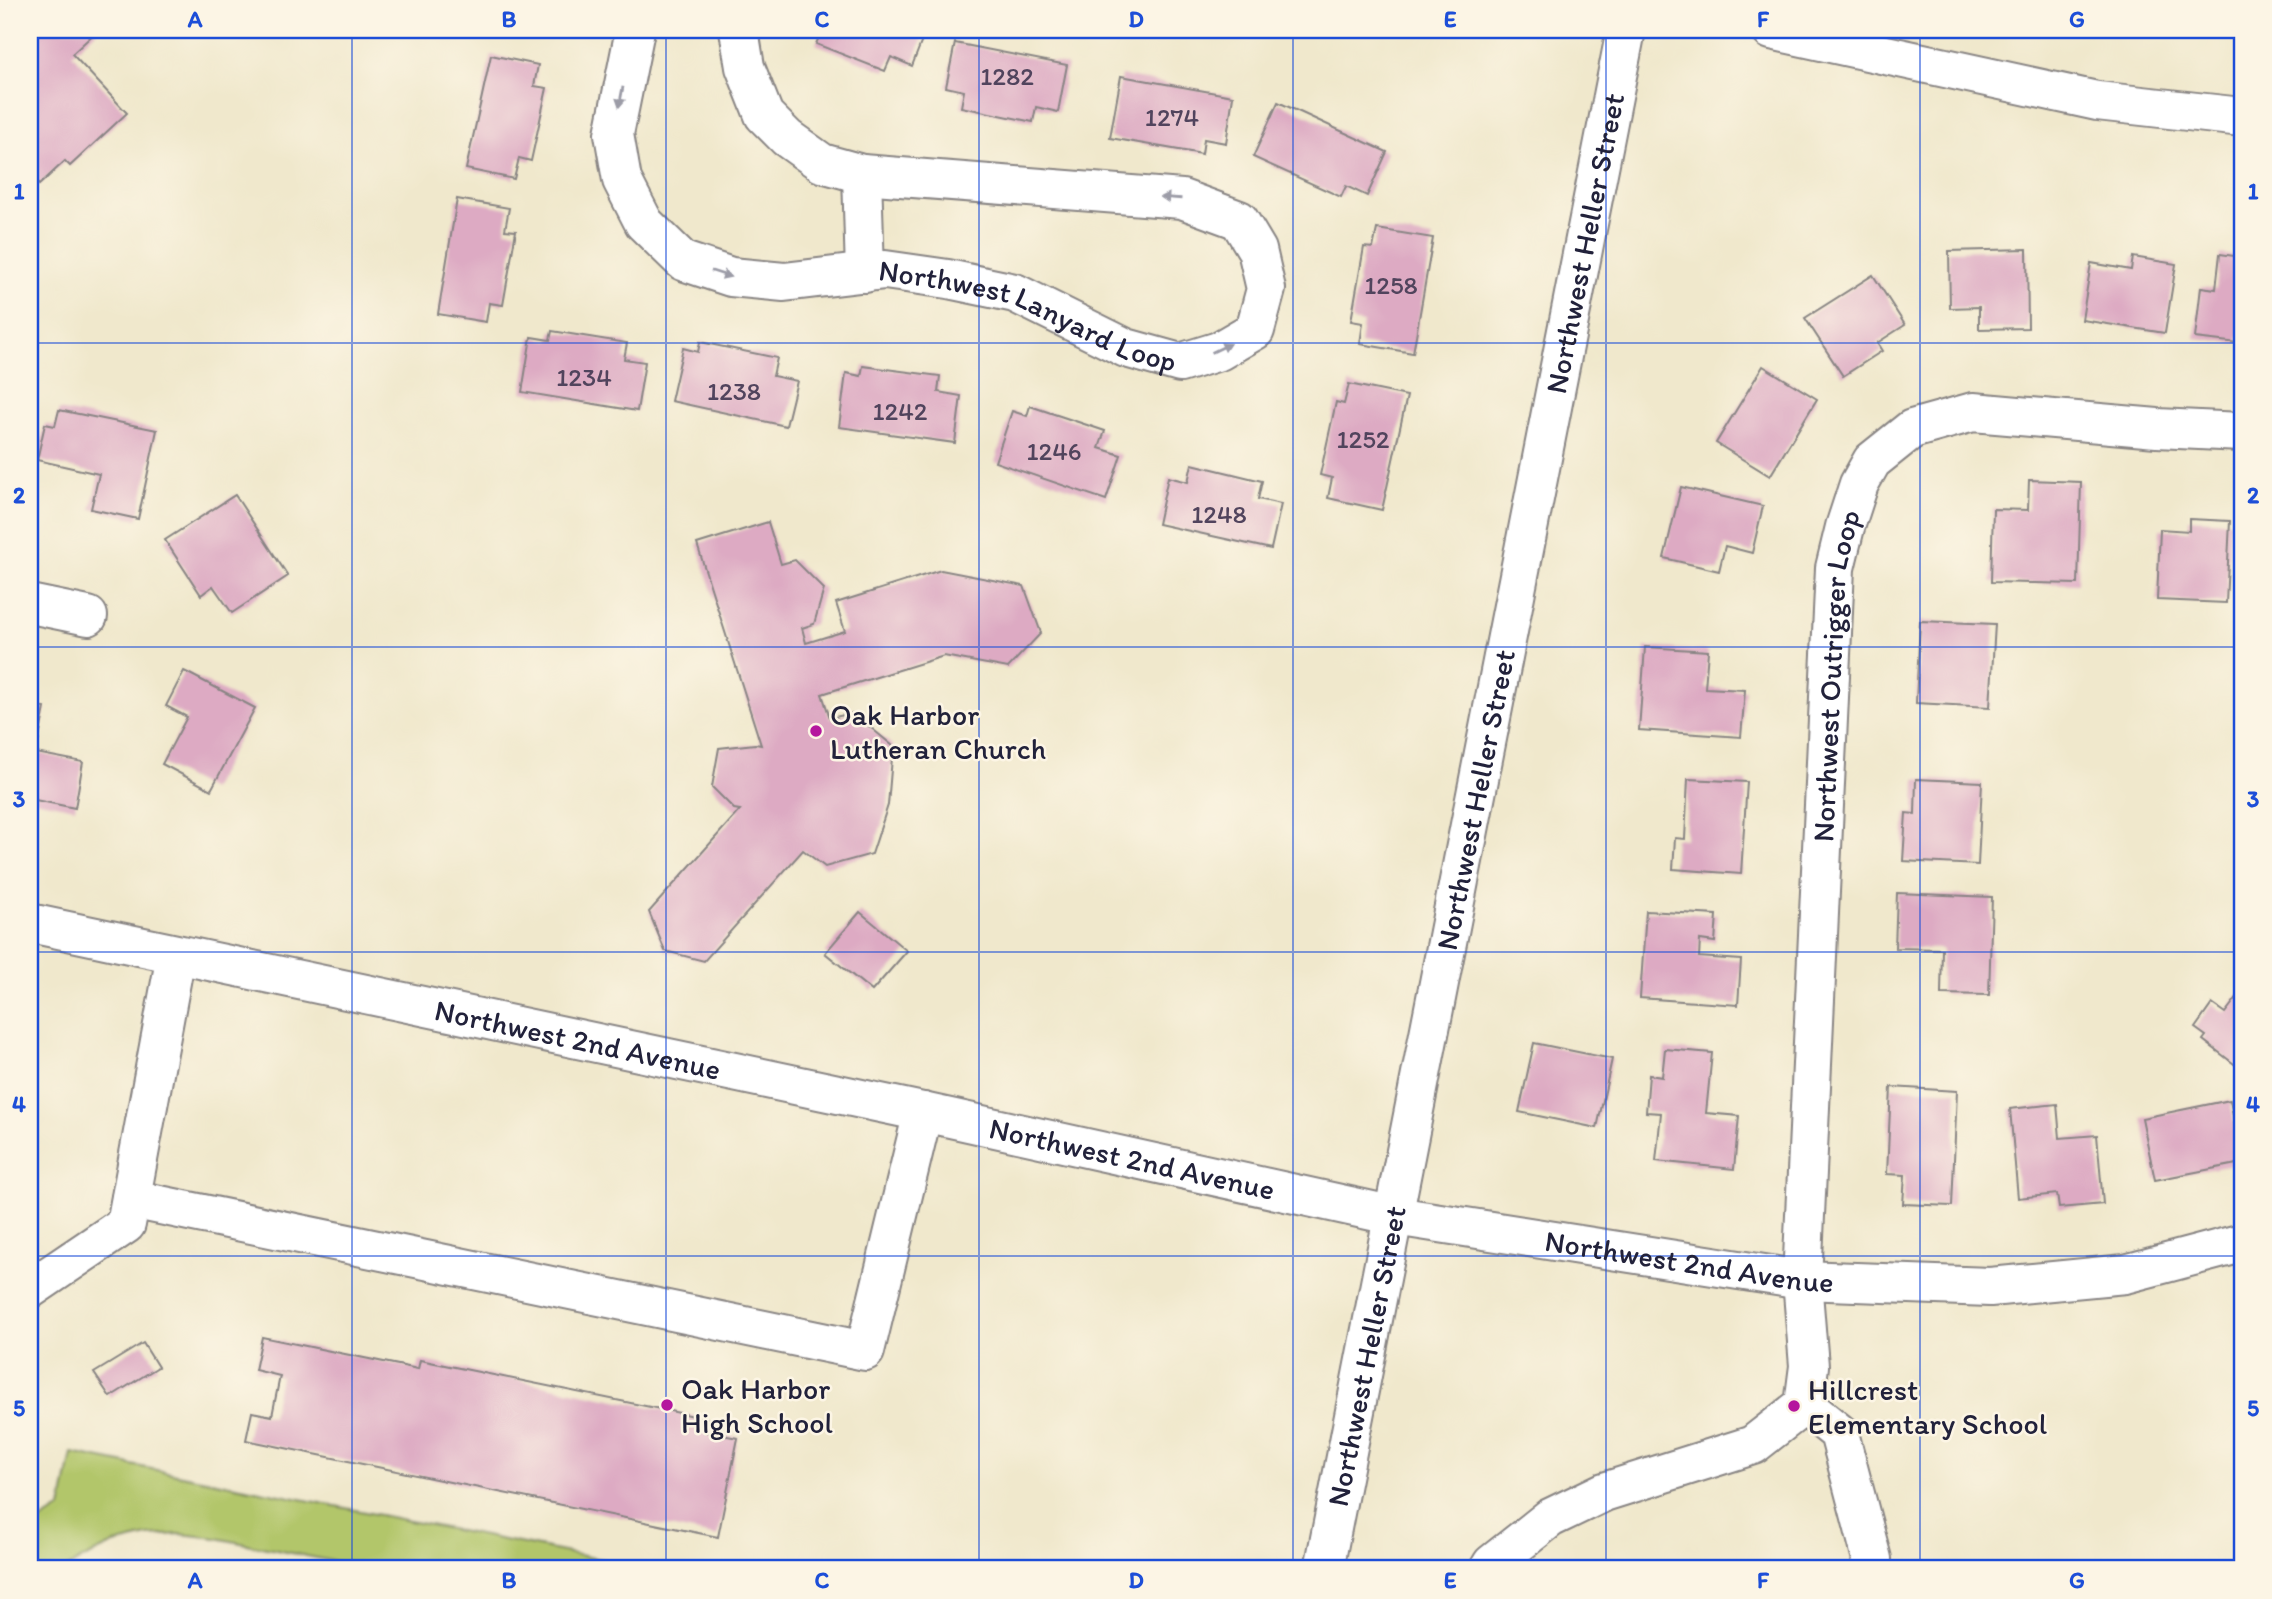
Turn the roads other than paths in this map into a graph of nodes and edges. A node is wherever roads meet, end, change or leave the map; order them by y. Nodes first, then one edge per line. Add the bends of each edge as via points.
1 (635, 30) edge
2 (739, 30) edge
3 (1626, 30) edge
4 (1771, 30) edge
5 (2242, 117) edge
6 (862, 174) junction
7 (865, 273) junction
8 (2242, 432) edge
9 (30, 604) edge
10 (88, 616) dead end
11 (30, 923) edge
12 (176, 955) junction
13 (923, 1112) junction
14 (131, 1199) junction
15 (1395, 1216) junction
16 (2242, 1243) edge
17 (1802, 1279) junction
18 (30, 1289) edge
19 (1804, 1405) junction
20 (1324, 1569) edge
21 (1489, 1569) edge
22 (1870, 1569) edge

1 -> 7 street, Northwest Lanyard Loop via 614,134 622,180 644,223 683,261 731,277 784,282
2 - 6 street, Northwest Lanyard Loop via 745,67 764,115 822,163
3 - 15 street, Northwest Heller Street
4 - 5 street via 2097,101
6 - 7 street
7 -> 6 street, Northwest Lanyard Loop via 884,270 923,275 1015,293 1126,348 1180,363 1219,351 1255,330 1266,289 1257,250 1239,220 1182,199
8 - 17 street, Northwest Outrigger Loop via 1973,412 1912,429 1872,461 1859,484 1835,568
9 - 10 street
11 - 12 street, Northwest 2nd Avenue
12 - 13 street, Northwest 2nd Avenue
12 - 14 street
13 - 14 street via 865,1351
13 - 15 street, Northwest 2nd Avenue
14 - 18 street via 126,1224
15 - 17 street, Northwest 2nd Avenue
15 - 20 street, Northwest Heller Street
16 - 17 street, Northwest 2nd Avenue via 2125,1274 1990,1287
17 - 19 street, Northwest Outrigger Loop via 1809,1366
19 - 21 street via 1753,1445 1604,1492 1550,1518
19 - 22 street via 1839,1433 1872,1559

